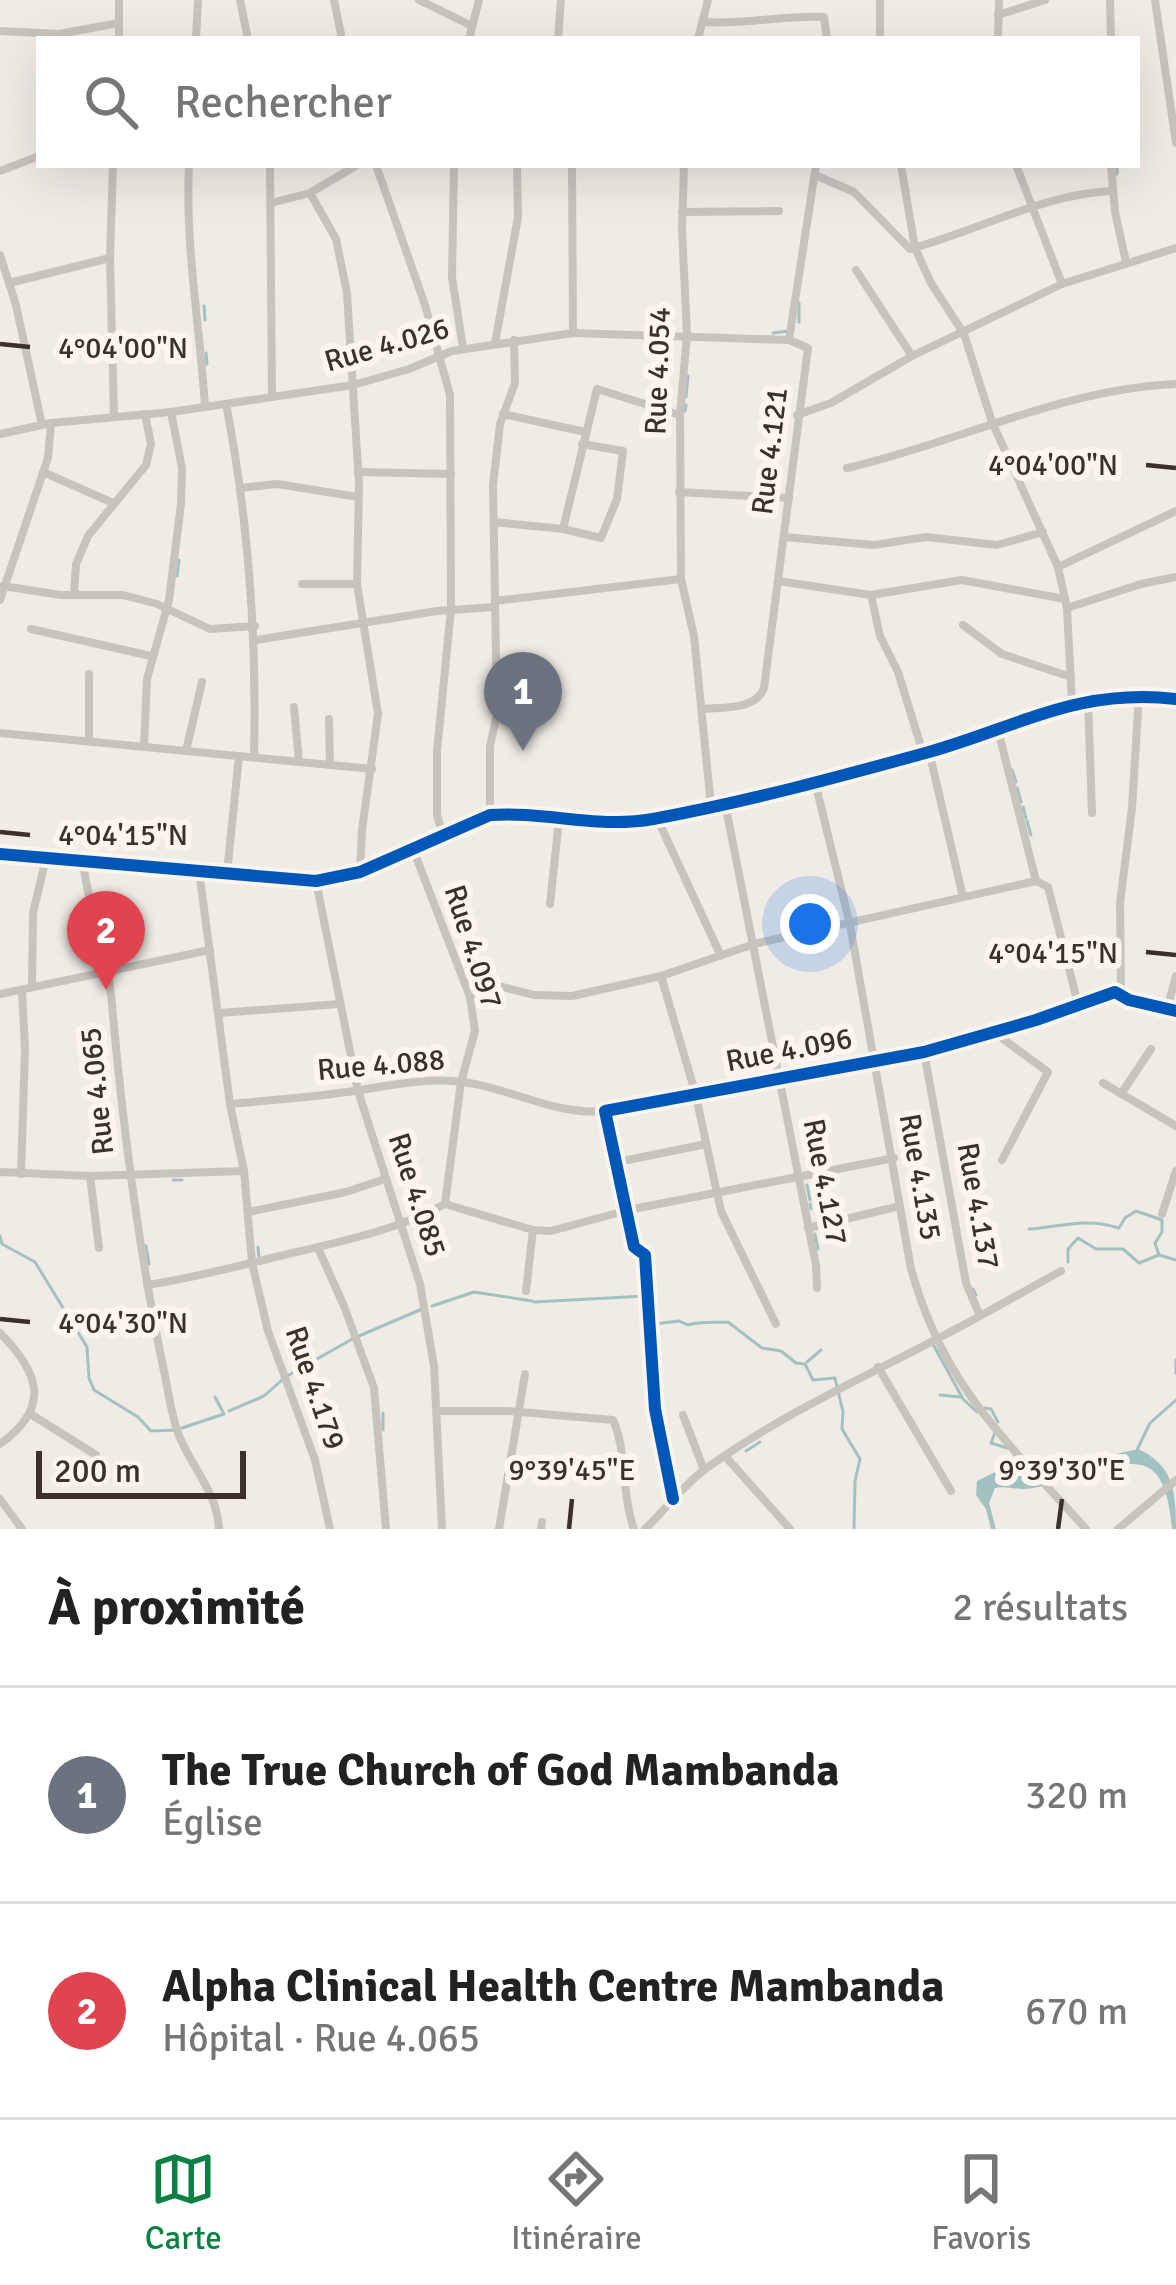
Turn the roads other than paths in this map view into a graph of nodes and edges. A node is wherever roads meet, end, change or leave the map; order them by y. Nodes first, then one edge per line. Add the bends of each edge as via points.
1 (119, 0) edge
2 (198, 0) edge
3 (240, 0) edge
4 (334, 0) edge
5 (419, 0) edge
6 (479, 0) edge
7 (561, 0) edge
8 (708, 0) edge
9 (880, 0) edge
10 (1000, 0) edge
11 (1045, 0) edge
12 (1110, 0) edge
13 (1155, 0) edge
14 (998, 15) junction
15 (119, 22) junction
16 (702, 22) junction
17 (472, 26) junction
18 (0, 31) edge
19 (119, 36) edge
20 (196, 36) edge
21 (247, 36) edge
22 (342, 36) edge
23 (470, 36) edge
24 (558, 36) edge
25 (699, 36) edge
26 (827, 36) edge
27 (880, 36) edge
28 (998, 36) edge
29 (1111, 36) edge
30 (1176, 143) edge
31 (36, 157) edge
32 (113, 168) edge
33 (189, 168) edge
34 (270, 168) edge
35 (352, 168) edge
36 (377, 168) edge
37 (454, 168) edge
38 (517, 168) edge
39 (572, 168) edge
40 (684, 168) edge
41 (902, 168) edge
42 (1017, 168) edge
43 (1111, 168) edge
44 (816, 170) edge
45 (0, 171) edge
46 (1112, 190) junction
47 (310, 193) junction
48 (271, 203) junction
49 (1033, 208) junction
50 (779, 211) dead end
51 (682, 212) junction
52 (915, 248) junction
53 (1176, 248) edge
54 (0, 255) edge
55 (110, 258) junction
56 (1126, 262) junction
57 (856, 270) dead end
58 (9, 283) junction
59 (1062, 284) junction
60 (573, 333) junction
61 (687, 334) junction
62 (964, 334) junction
63 (514, 340) junction
64 (789, 340) junction
65 (495, 343) junction
66 (464, 348) junction
67 (441, 354) junction
68 (912, 356) junction
69 (1176, 384) edge
70 (353, 385) junction
71 (272, 397) junction
72 (226, 404) junction
73 (205, 407) junction
74 (171, 412) junction
75 (145, 414) junction
76 (503, 414) junction
77 (680, 415) junction
78 (114, 416) junction
79 (797, 416) junction
80 (992, 422) junction
81 (47, 424) junction
82 (585, 432) junction
83 (0, 434) edge
84 (583, 444) junction
85 (847, 468) dead end
86 (44, 472) junction
87 (358, 472) junction
88 (451, 474) junction
89 (242, 488) junction
90 (679, 492) junction
91 (358, 497) junction
92 (789, 497) junction
93 (114, 503) junction
94 (1176, 511) edge
95 (494, 522) junction
96 (563, 529) junction
97 (1043, 532) junction
98 (784, 537) junction
99 (1058, 567) junction
100 (1176, 577) edge
101 (681, 579) junction
102 (778, 581) junction
103 (302, 584) dead end
104 (357, 584) junction
105 (3, 586) junction
106 (74, 594) junction
107 (871, 595) junction
108 (0, 599) edge
109 (495, 604) junction
110 (1066, 604) junction
111 (167, 608) junction
112 (451, 610) junction
113 (362, 622) junction
114 (962, 625) dead end
115 (255, 626) junction
116 (31, 629) dead end
117 (256, 640) junction
118 (151, 656) junction
119 (89, 674) dead end
120 (1071, 677) junction
121 (202, 682) dead end
122 (1139, 695) junction
123 (1088, 699) junction
124 (1176, 699) edge
125 (1072, 703) junction
126 (294, 707) dead end
127 (702, 709) junction
128 (329, 719) dead end
129 (998, 730) junction
130 (0, 733) edge
131 (89, 741) junction
132 (144, 746) junction
133 (186, 751) junction
134 (926, 752) junction
135 (239, 756) junction
136 (254, 757) junction
137 (298, 762) junction
138 (330, 765) junction
139 (372, 769) junction
140 (815, 782) junction
141 (725, 803) junction
142 (711, 806) junction
143 (1092, 813) dead end
144 (490, 814) junction
145 (656, 818) junction
146 (559, 819) junction
147 (443, 835) junction
148 (413, 849) junction
149 (0, 854) edge
150 (46, 858) junction
151 (83, 861) junction
152 (199, 871) junction
153 (360, 872) junction
154 (227, 873) junction
155 (316, 881) junction
156 (1036, 881) junction
157 (963, 897) junction
158 (550, 904) dead end
159 (850, 925) junction
160 (754, 944) junction
161 (210, 950) junction
162 (719, 954) junction
163 (107, 970) junction
164 (662, 976) junction
165 (1176, 976) edge
166 (27, 988) junction
167 (1121, 993) junction
168 (0, 994) edge
169 (470, 997) junction
170 (339, 1004) junction
171 (1078, 1004) junction
172 (1171, 1010) edge
173 (220, 1012) junction
174 (994, 1032) junction
175 (1151, 1049) dead end
176 (924, 1052) junction
177 (874, 1059) junction
178 (782, 1076) junction
179 (461, 1082) junction
180 (1103, 1084) dead end
181 (358, 1090) junction
182 (695, 1092) junction
183 (1121, 1094) junction
184 (230, 1103) junction
185 (605, 1111) junction
186 (1176, 1126) edge
187 (706, 1144) junction
188 (894, 1158) junction
189 (1002, 1160) dead end
190 (618, 1162) junction
191 (244, 1171) junction
192 (0, 1172) edge
193 (1176, 1172) edge
194 (21, 1174) junction
195 (130, 1175) junction
196 (90, 1176) junction
197 (799, 1178) junction
198 (386, 1179) junction
199 (716, 1193) junction
200 (446, 1204) junction
201 (901, 1206) junction
202 (628, 1210) junction
203 (248, 1212) junction
204 (1162, 1214) dead end
205 (402, 1223) junction
206 (808, 1228) junction
207 (533, 1230) junction
208 (100, 1248) dead end
209 (317, 1248) junction
210 (252, 1263) junction
211 (1061, 1271) dead end
212 (147, 1285) junction
213 (817, 1288) dead end
214 (526, 1291) dead end
215 (980, 1316) junction
216 (776, 1324) dead end
217 (0, 1333) edge
218 (935, 1340) junction
219 (878, 1367) junction
220 (525, 1374) dead end
221 (438, 1411) junction
222 (516, 1412) junction
223 (32, 1415) junction
224 (683, 1415) dead end
225 (0, 1444) edge
226 (96, 1455) dead end
227 (725, 1456) junction
228 (704, 1470) junction
229 (1175, 1481) edge
230 (951, 1491) dead end
231 (0, 1498) edge
232 (673, 1499) junction
233 (22, 1529) edge
234 (219, 1529) edge
235 (330, 1529) edge
236 (386, 1529) edge
237 (442, 1529) edge
238 (499, 1529) edge
239 (634, 1529) edge
240 (645, 1529) edge
241 (790, 1529) edge
242 (1087, 1529) edge
243 (1118, 1529) edge

1 - 15 street
2 - 20 street
3 - 21 street
4 - 22 street
5 - 17 street
6 - 17 street
7 - 24 street
8 - 16 street
9 - 27 street
10 - 14 street
11 - 14 street
12 - 29 street
13 - 30 street
14 - 28 street
15 - 18 street via 59,34
15 - 19 street
16 - 25 street
16 - 26 street via 824,17
17 - 23 street
31 - 45 street
32 - 55 street
33 - 73 street via 186,218
34 - 48 street
35 - 47 street
36 - 67 street
37 - 66 street via 452,278
38 - 65 street via 518,217
39 - 60 street
40 - 51 street, Rue 4.054
41 - 52 street
42 - 49 street
43 - 46 street
44 - 52 street via 854,192 906,249
44 - 64 street, Rue 4.121
46 - 49 street via 1070,193
46 - 56 street
47 - 48 street
47 - 70 street via 330,223 343,267
48 - 71 street
49 - 52 street
49 - 59 street
50 - 51 street
51 - 61 street, Rue 4.054
52 - 62 street
53 - 56 street
54 - 58 street
55 - 58 street
55 - 78 street
56 - 59 street
57 - 68 street
58 - 81 street
59 - 62 street
60 - 61 street, Rue 4.026
60 - 63 street, Rue 4.026
61 - 64 street, Rue 4.026
61 - 77 street, Rue 4.054
62 - 68 street
62 - 80 street
63 - 65 street, Rue 4.026
63 - 76 street via 515,382
64 - 79 street, Rue 4.121 via 808,348
65 - 66 street, Rue 4.026
66 - 67 street, Rue 4.026
67 - 70 street, Rue 4.026
67 - 88 street
68 - 79 street
69 - 80 street
70 - 71 street, Rue 4.026
70 - 87 street
71 - 72 street, Rue 4.026
72 - 73 street, Rue 4.026
72 - 89 street
73 - 74 street, Rue 4.026
74 - 75 street, Rue 4.026
74 - 111 street via 182,486
75 - 78 street, Rue 4.026
75 - 93 street via 146,465
76 - 82 street
76 - 95 street
77 - 82 street via 599,388
77 - 90 street, Rue 4.054
78 - 81 street, Rue 4.026
79 - 92 street, Rue 4.121
80 - 85 street
80 - 97 street
81 - 83 street, Rue 4.026
81 - 86 street
82 - 84 street
84 - 96 street
84 - 96 street via 623,451 616,499 602,538
86 - 93 street
86 - 105 street
87 - 88 street
87 - 91 street
88 - 112 street
89 - 91 street via 277,484
89 - 115 street
90 - 92 street
90 - 101 street, Rue 4.054
91 - 104 street
92 - 98 street, Rue 4.121
93 - 106 street via 78,559
94 - 99 street
95 - 96 street
95 - 109 street
97 - 98 street via 997,545
97 - 99 street
98 - 102 street, Rue 4.121
99 - 110 street
100 - 110 street
101 - 109 street
101 - 127 street, Rue 4.054
102 - 107 street
102 - 127 street, Rue 4.121 via 760,697
103 - 104 street
104 - 113 street
105 - 106 street
105 - 108 street
106 - 111 street via 123,595
107 - 110 street via 962,580
107 - 134 street
109 - 112 street
109 - 144 street
110 - 120 street
111 - 115 street via 210,629
111 - 118 street
112 - 113 street
112 - 147 street via 437,752
113 - 117 street
113 - 139 street via 378,714
114 - 120 street via 1002,654
115 - 117 street
116 - 118 street
117 - 136 street
118 - 132 street
119 - 131 street
120 - 125 street
121 - 133 street
122 - 123 street
122 - 124 street
122 - 167 street via 1120,903
123 - 125 street
123 - 143 street
125 - 129 street
126 - 137 street
127 - 142 street, Rue 4.054
128 - 138 street
129 - 134 street
129 - 156 street
130 - 131 street
131 - 132 street
132 - 133 street
133 - 135 street
134 - 140 street
134 - 157 street
135 - 136 street
135 - 154 street
136 - 137 street
137 - 138 street
138 - 139 street
139 - 153 street
140 - 141 street
140 - 159 street, Rue 4.135
141 - 142 street
141 - 160 street, Rue 4.127
142 - 145 street
144 - 146 street
144 - 147 street
145 - 146 street
145 - 162 street
146 - 158 street
147 - 148 street
148 - 153 street
148 - 169 street, Rue 4.097
149 - 150 street
150 - 151 street
150 - 166 street
151 - 152 street
151 - 163 street, Rue 4.065
152 - 154 street
152 - 161 street, Rue 4.179
153 - 155 street
154 - 155 street
155 - 170 street, Rue 4.085
156 - 157 street
156 - 171 street via 1048,887
157 - 159 street
159 - 160 street
159 - 177 street, Rue 4.135
160 - 162 street
160 - 178 street, Rue 4.127
161 - 163 street
161 - 173 street, Rue 4.179
162 - 164 street
163 - 166 street
163 - 195 street, Rue 4.065
164 - 169 street via 572,996 499,986
164 - 182 street
165 - 172 street
166 - 168 street
166 - 194 street
167 - 171 street, Rue 4.096
167 - 172 street
169 - 179 street, Rue 4.097 via 475,1031
170 - 173 street
170 - 181 street, Rue 4.085
171 - 174 street, Rue 4.096
173 - 184 street, Rue 4.179
174 - 176 street, Rue 4.096
174 - 189 street via 1048,1072
175 - 183 street
176 - 177 street, Rue 4.096
176 - 215 street, Rue 4.137 via 966,1283
177 - 178 street, Rue 4.096
177 - 188 street, Rue 4.135
178 - 182 street, Rue 4.096
178 - 197 street, Rue 4.127
179 - 181 street, Rue 4.088
179 - 185 street, Rue 4.088 via 566,1112
179 - 200 street, Rue 4.097
180 - 183 street
181 - 184 street, Rue 4.088
181 - 198 street, Rue 4.085
182 - 185 street, Rue 4.096
182 - 187 street
183 - 186 street
184 - 191 street, Rue 4.179
185 - 190 street
187 - 190 street
187 - 199 street
188 - 197 street
188 - 201 street, Rue 4.135
190 - 202 street
191 - 195 street
191 - 203 street, Rue 4.179
192 - 194 street
193 - 204 street
194 - 196 street
195 - 196 street
195 - 212 street, Rue 4.065
196 - 208 street
197 - 199 street
197 - 206 street, Rue 4.127
198 - 203 street
198 - 205 street, Rue 4.085
199 - 202 street
199 - 216 street
200 - 205 street
200 - 207 street
201 - 206 street
201 - 218 street, Rue 4.135
202 - 207 street via 568,1229
202 - 232 street via 634,1246 645,1255 656,1421
203 - 210 street, Rue 4.179
205 - 209 street
205 - 221 street, Rue 4.085 via 425,1307
206 - 213 street, Rue 4.127
207 - 214 street
209 - 210 street
209 - 236 street via 374,1388
210 - 212 street
210 - 235 street, Rue 4.179
211 - 215 street
212 - 234 street, Rue 4.065 via 178,1435 217,1505
215 - 218 street, Rue 4.137
217 - 223 street via 33,1384
218 - 219 street, Rue 4.137
218 - 242 street, Rue 4.135 via 972,1402
219 - 227 street, Rue 4.137
219 - 230 street
220 - 222 street
221 - 222 street
221 - 237 street, Rue 4.085
222 - 238 street
222 - 239 street via 615,1422
223 - 225 street
223 - 226 street
224 - 228 street
227 - 228 street, Rue 4.137
227 - 241 street
228 - 232 street, Rue 4.137
229 - 243 street
231 - 233 street
232 - 240 street, Rue 4.137

